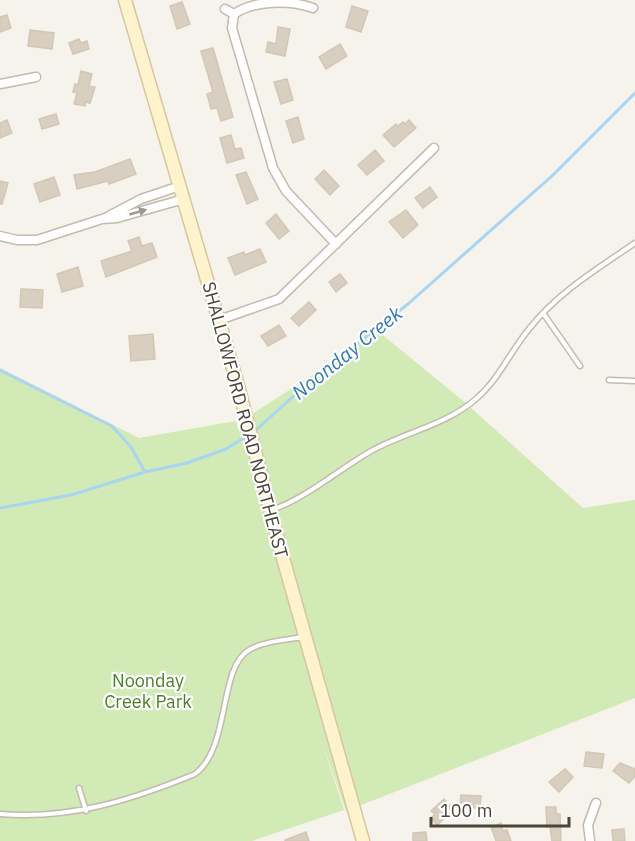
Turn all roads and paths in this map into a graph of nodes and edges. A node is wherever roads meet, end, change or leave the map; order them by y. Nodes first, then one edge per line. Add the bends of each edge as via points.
1 (125, 0) edge
2 (314, 8) dead end
3 (225, 9) dead end
4 (234, 14) junction
5 (36, 77) dead end
6 (0, 84) edge
7 (434, 148) dead end
8 (180, 186) junction
9 (184, 199) junction
10 (102, 219) junction
11 (0, 236) edge
12 (336, 244) junction
13 (633, 244) edge
14 (635, 252) edge
15 (543, 313) junction
16 (219, 320) junction
17 (580, 366) dead end
18 (609, 380) dead end
19 (635, 381) edge
20 (270, 511) junction
21 (306, 637) junction
22 (79, 788) dead end
23 (596, 803) dead end
24 (86, 811) junction
25 (0, 814) edge
26 (363, 841) edge
27 (590, 841) edge

1 - 8 street, SHALLOWFORD ROAD NORTHEAST
2 - 4 street via 290,2 250,7
3 - 4 street
4 - 12 street via 232,28 273,168 286,191
5 - 6 street
7 - 12 street
8 - 9 street, SHALLOWFORD ROAD NORTHEAST
8 - 10 street via 141,199
10 -> 9 street
9 - 16 street, SHALLOWFORD ROAD NORTHEAST
10 - 11 street via 37,240
12 - 16 street via 279,299
13 - 14 lane
13 - 15 lane via 579,281
15 - 17 lane
15 - 20 lane via 487,389 460,412 388,442
16 - 20 street, SHALLOWFORD ROAD NORTHEAST
18 - 19 lane
20 - 21 street, SHALLOWFORD ROAD NORTHEAST
21 - 24 lane via 253,648 240,658 216,744 199,770
21 - 26 street, SHALLOWFORD ROAD NORTHEAST
22 - 24 lane
23 - 27 street via 588,825
24 - 25 lane via 32,817

